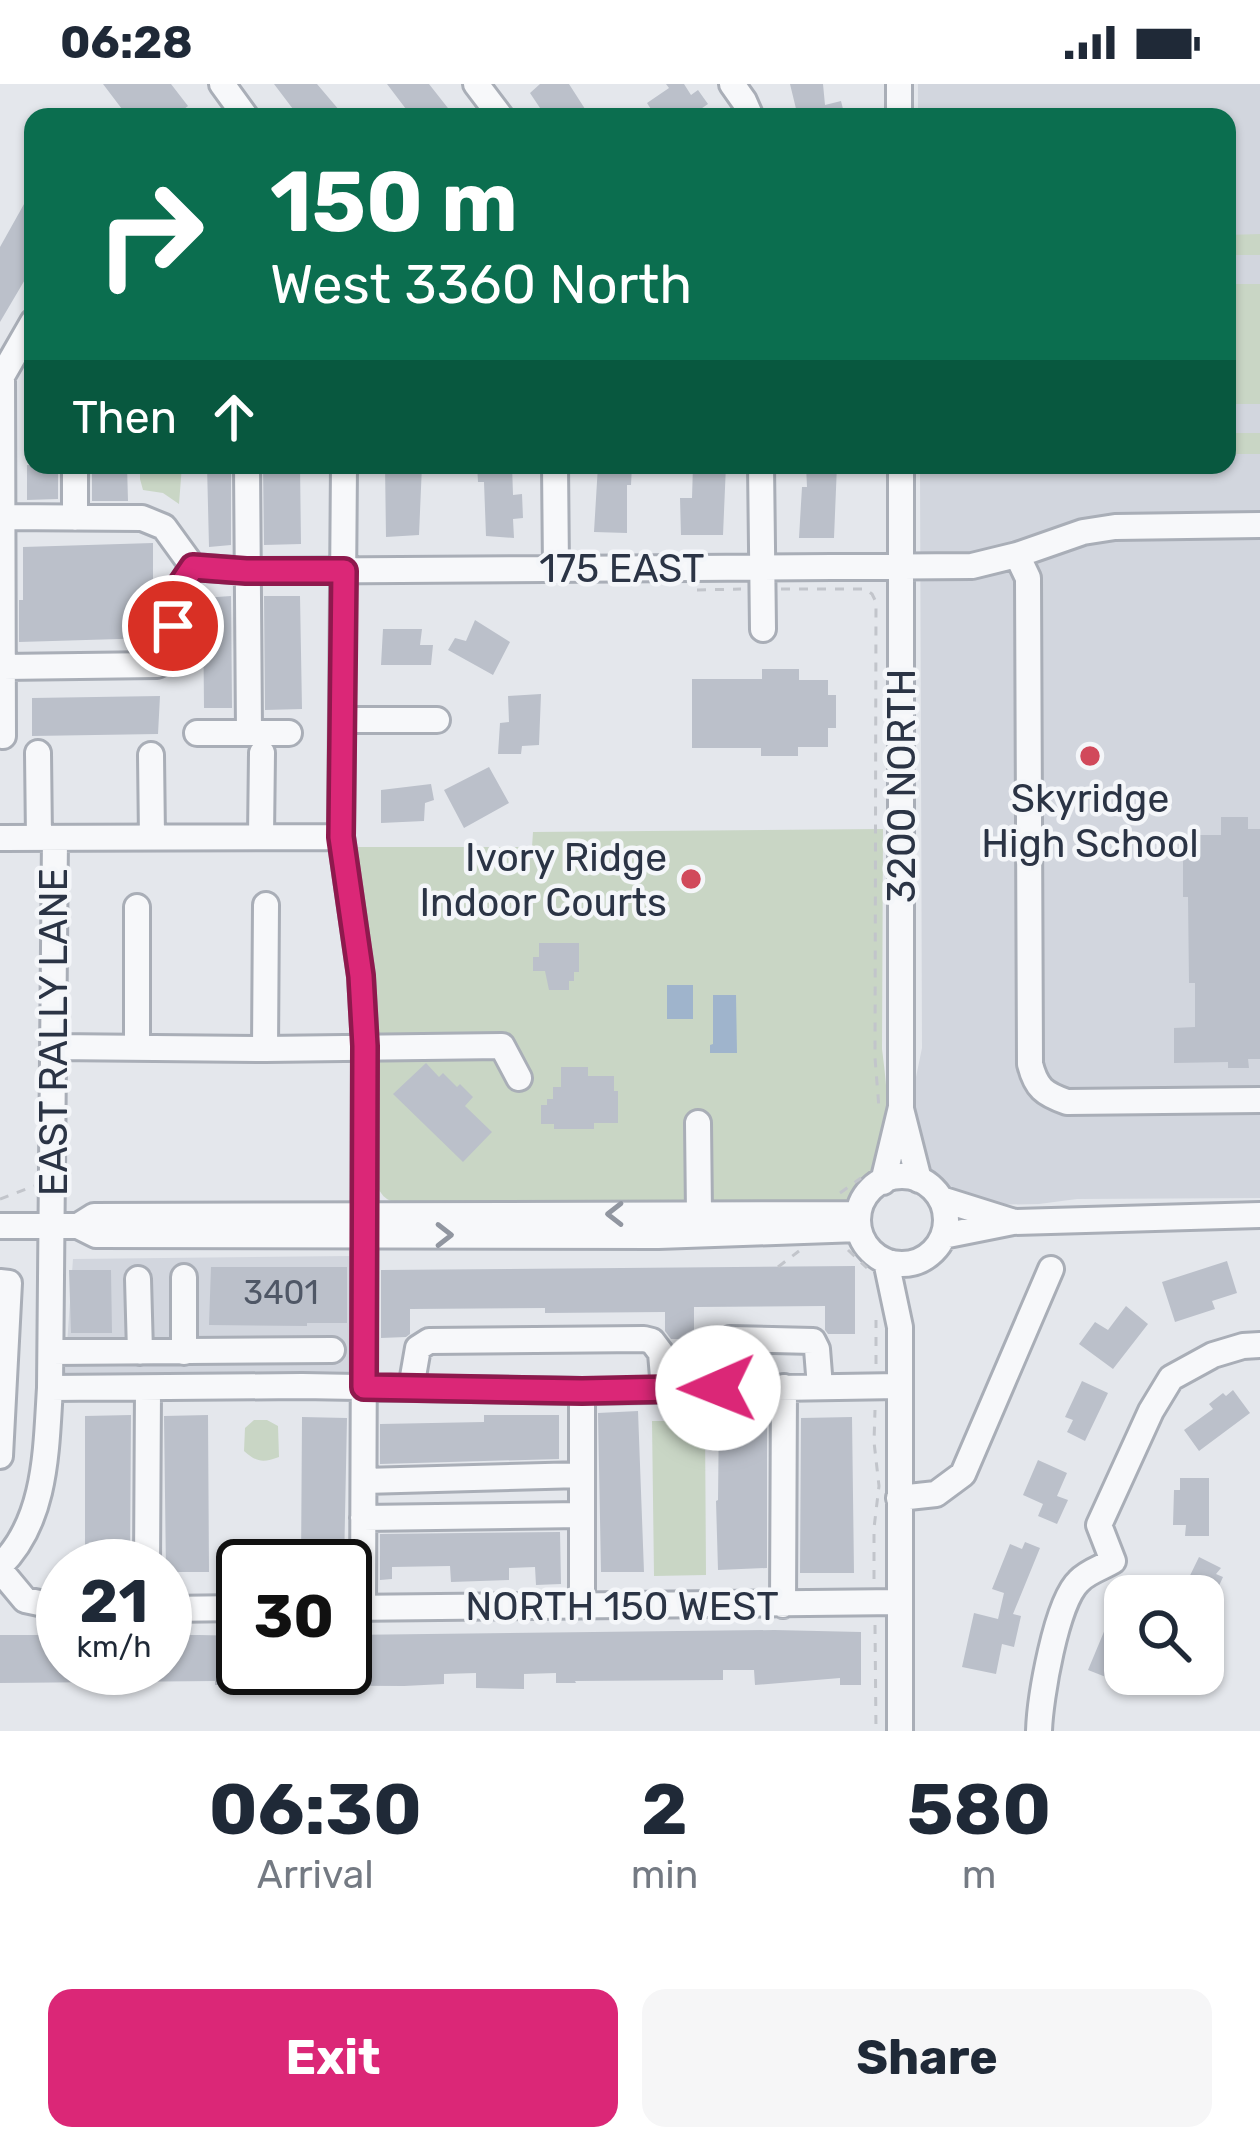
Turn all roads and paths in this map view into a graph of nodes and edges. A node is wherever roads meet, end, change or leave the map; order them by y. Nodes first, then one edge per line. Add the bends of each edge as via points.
1 (476, 84) edge
2 (494, 108) edge
3 (24, 338) edge
4 (75, 474) edge
5 (247, 474) edge
6 (344, 474) edge
7 (555, 474) edge
8 (761, 474) edge
9 (901, 474) edge
10 (2, 517) edge
11 (75, 518) junction
12 (1260, 525) edge
13 (1017, 555) junction
14 (193, 567) junction
15 (556, 568) junction
16 (901, 568) junction
17 (246, 571) junction
18 (344, 571) junction
19 (762, 579) junction
20 (694, 590) dead end
21 (763, 629) dead end
22 (3, 667) junction
23 (344, 720) junction
24 (437, 720) dead end
25 (197, 733) dead end
26 (289, 733) dead end
27 (3, 736) dead end
28 (255, 742) junction
29 (38, 753) dead end
30 (151, 755) dead end
31 (152, 837) junction
32 (261, 837) junction
33 (341, 837) junction
34 (0, 838) edge
35 (47, 838) junction
36 (266, 905) dead end
37 (137, 907) dead end
38 (365, 1046) junction
39 (54, 1047) junction
40 (137, 1047) junction
41 (265, 1049) junction
42 (519, 1078) dead end
43 (1260, 1100) edge
44 (890, 1111) junction
45 (698, 1123) dead end
46 (877, 1174) junction
47 (920, 1180) junction
48 (36, 1185) dead end
49 (839, 1194) dead end
50 (0, 1199) edge
51 (941, 1199) junction
52 (699, 1214) junction
53 (1260, 1215) edge
54 (1013, 1222) junction
55 (364, 1225) junction
56 (0, 1226) edge
57 (65, 1226) junction
58 (854, 1230) junction
59 (943, 1236) junction
60 (799, 1250) dead end
61 (920, 1260) junction
62 (878, 1266) junction
63 (778, 1267) dead end
64 (1051, 1269) dead end
65 (184, 1277) dead end
66 (139, 1280) dead end
67 (0, 1282) edge
68 (876, 1310) dead end
69 (900, 1328) junction
70 (3, 1330) edge
71 (51, 1342) junction
72 (1260, 1346) edge
73 (332, 1350) dead end
74 (278, 1351) junction
75 (140, 1352) junction
76 (184, 1352) junction
77 (876, 1366) dead end
78 (899, 1386) junction
79 (277, 1387) junction
80 (364, 1387) junction
81 (784, 1387) junction
82 (820, 1387) junction
83 (50, 1388) junction
84 (411, 1388) junction
85 (718, 1388) junction
86 (148, 1389) junction
87 (664, 1389) junction
88 (582, 1391) junction
89 (873, 1405) dead end
90 (1, 1439) edge
91 (46, 1448) junction
92 (582, 1475) junction
93 (364, 1481) junction
94 (899, 1498) junction
95 (582, 1515) junction
96 (363, 1518) junction
97 (147, 1539) edge
98 (361, 1539) edge
99 (0, 1568) edge
100 (874, 1583) dead end
101 (36, 1602) edge
102 (900, 1602) junction
103 (582, 1604) junction
104 (783, 1605) junction
105 (372, 1608) edge
106 (875, 1624) dead end
107 (876, 1731) edge
108 (900, 1731) edge
109 (1039, 1731) edge

1 - 2 street
3 - 10 street via 2,376
4 - 11 street
5 - 17 street
6 - 18 street
7 - 15 street
8 - 19 street
9 - 16 street, 3200 NORTH
10 - 11 street
10 - 22 street
11 - 14 street via 142,518 164,527
12 - 13 street, 175 EAST via 1115,527
13 - 16 street, 175 EAST
13 - 43 street via 1028,578 1035,1083 1067,1102
14 - 17 street, 175 EAST
14 - 22 street via 176,592 170,659
15 - 18 street, 175 EAST
15 - 19 street, 175 EAST
16 - 19 street, 175 EAST
16 - 44 street, 3200 NORTH
17 - 18 street, 175 EAST
17 - 28 street
18 - 23 street
19 - 20 path
19 - 21 street
19 - 44 path via 865,589 876,602 875,1058
22 - 27 street
23 - 24 street
23 - 33 street
25 - 28 street
26 - 28 street
28 - 32 street
29 - 35 street, EAST RALLY LANE
30 - 31 street
31 - 32 street
31 - 35 street
32 - 33 street
33 - 38 street
34 - 35 street
35 - 39 street, EAST RALLY LANE
36 - 41 street
37 - 40 street
38 - 41 street
38 - 42 street via 502,1046
38 - 55 street
39 - 40 street
39 - 57 street, EAST RALLY LANE
40 - 41 street
44 - 46 street
44 - 47 street
45 - 52 street
46 - 47 street
46 - 49 path
46 - 58 street
47 - 51 street
48 - 50 path
51 - 54 street
51 - 59 street
52 -> 55 street
52 - 58 street
53 - 54 street
54 - 59 street
55 - 57 street via 94,1216
55 -> 58 street via 658,1236
55 - 80 street
56 - 57 street
57 - 71 street, EAST RALLY LANE
58 - 62 path
58 - 62 street
59 - 61 street
60 - 63 path
61 - 62 street
61 - 69 street
62 - 69 street
64 - 94 street via 963,1474 936,1494
65 - 76 street
66 - 75 street
67 - 70 street via 9,1283
68 - 77 path
69 - 78 street
70 - 71 street
70 - 90 street
71 - 75 street
71 - 83 street, EAST RALLY LANE
72 - 109 street via 1213,1355 1171,1378 1151,1412 1099,1525 1113,1561 1076,1582 1058,1623
73 - 74 street
74 - 76 street
74 - 79 street
75 - 76 street
78 - 82 street
78 - 94 street
79 - 80 street
79 - 86 street
80 - 84 street
80 - 93 street
81 - 82 street
81 - 85 street
81 - 104 street
82 - 85 street via 813,1341 730,1339 721,1347
83 - 86 street
83 - 91 street, EAST RALLY LANE
84 - 87 street via 418,1348 429,1341 644,1339 661,1353
84 - 88 street
85 - 87 street
86 - 97 street
87 - 88 street
88 - 92 street
89 - 100 path
90 - 91 street
91 - 99 street, EAST RALLY LANE via 34,1512
92 - 93 street
92 - 95 street
93 - 96 street
94 - 102 street
95 - 96 street
95 - 103 street
96 - 98 street
99 - 101 street
102 - 104 street, NORTH 150 WEST
102 - 108 street
103 - 104 street, NORTH 150 WEST
103 - 105 street, NORTH 150 WEST
106 - 107 path

